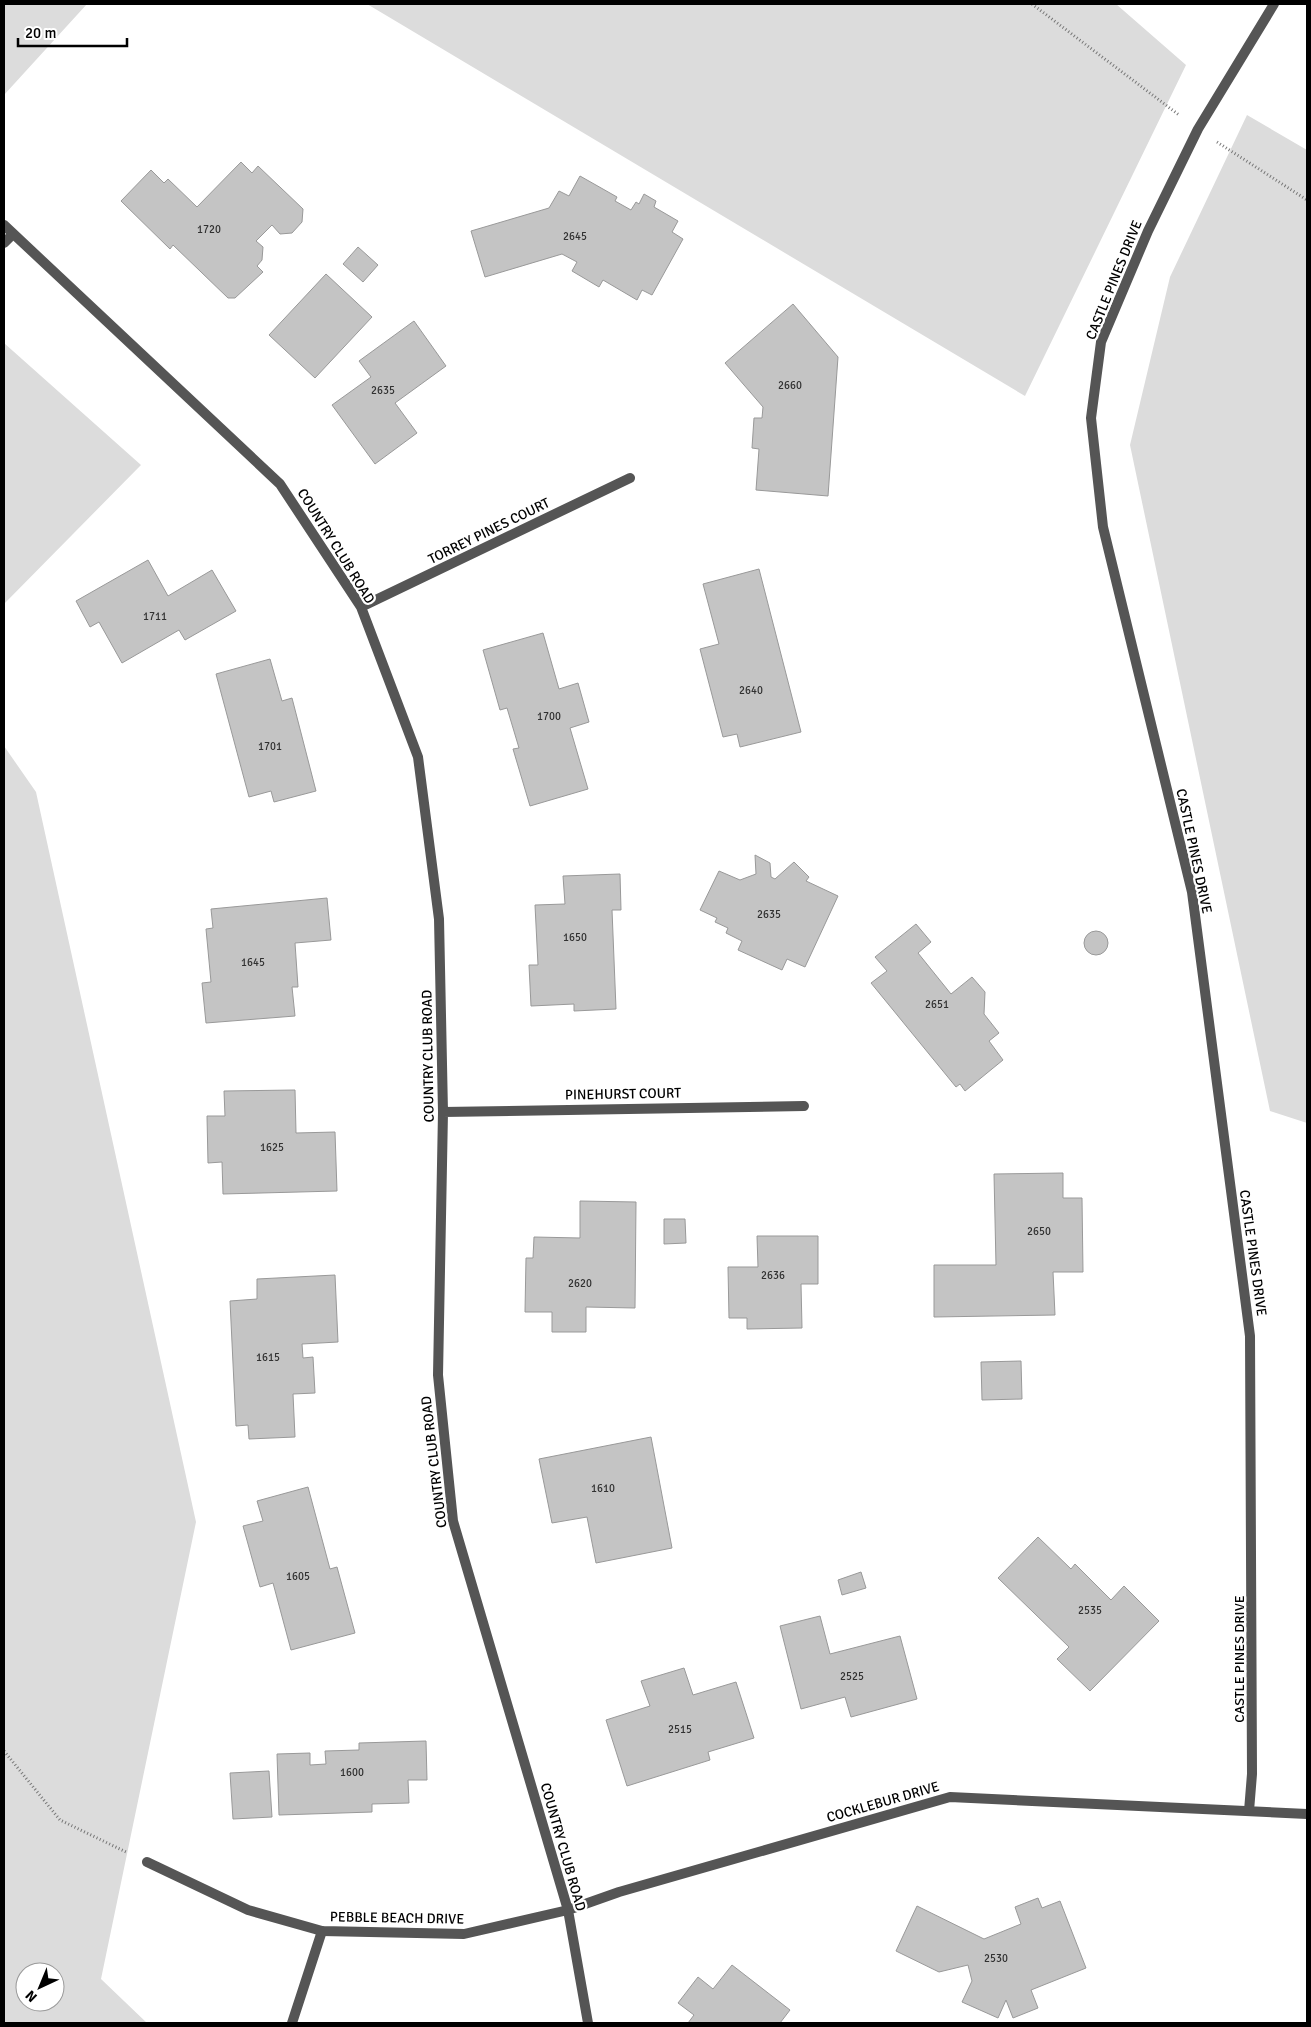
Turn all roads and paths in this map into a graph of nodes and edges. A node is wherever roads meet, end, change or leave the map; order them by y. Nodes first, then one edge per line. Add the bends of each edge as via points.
1 (1032, 4) edge
2 (1274, 4) edge
3 (1198, 129) junction
4 (1307, 200) edge
5 (4, 225) edge
6 (13, 234) junction
7 (4, 243) edge
8 (630, 478) dead end
9 (361, 608) junction
10 (804, 1106) dead end
11 (443, 1112) junction
12 (4, 1751) edge
13 (1249, 1812) junction
14 (1307, 1814) edge
15 (147, 1862) joint
16 (568, 1910) junction
17 (322, 1931) junction
18 (292, 2023) edge
19 (588, 2023) edge

1 - 3 path
2 - 3 street, CASTLE PINES DRIVE
3 - 4 path
3 - 13 street, CASTLE PINES DRIVE via 1148,231 1101,342 1091,418 1103,527 1192,892 1250,1336 1252,1765
5 - 6 street, COUNTRY CLUB ROAD
6 - 7 street
6 - 9 street, COUNTRY CLUB ROAD via 280,484
8 - 9 street, TORREY PINES COURT
9 - 11 street, COUNTRY CLUB ROAD via 418,757 439,919
10 - 11 street, PINEHURST COURT
11 - 16 street, COUNTRY CLUB ROAD via 438,1375 453,1521
12 - 15 path via 60,1820
13 - 14 street, COCKLEBUR DRIVE
13 - 16 street, COCKLEBUR DRIVE via 950,1797 619,1892
15 - 17 street, PEBBLE BEACH DRIVE via 248,1910
16 - 17 street, PEBBLE BEACH DRIVE via 464,1934
16 - 19 street, COUNTRY CLUB ROAD
17 - 18 street

